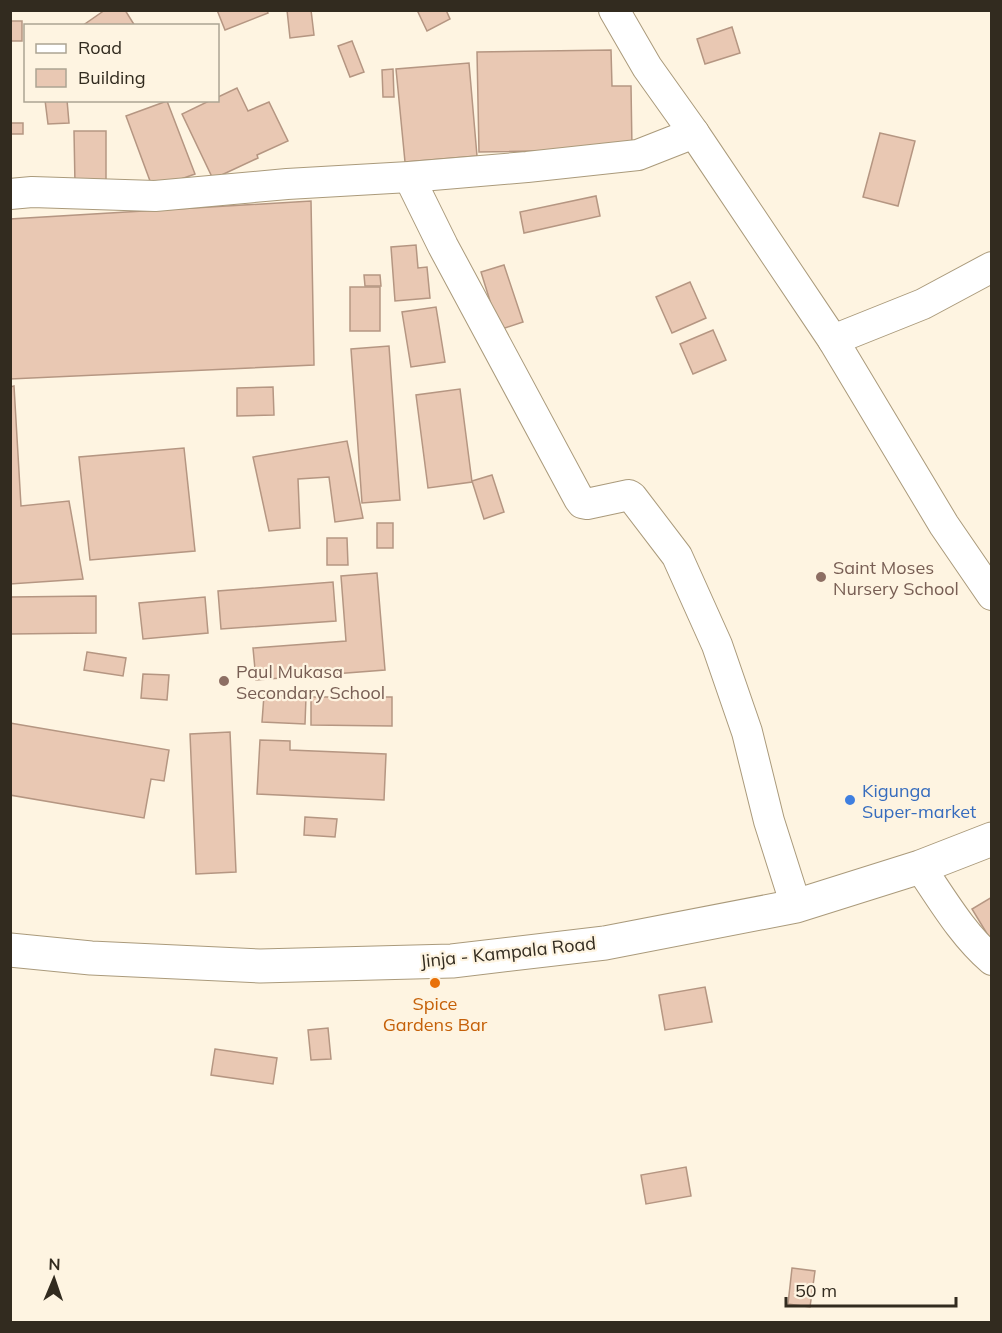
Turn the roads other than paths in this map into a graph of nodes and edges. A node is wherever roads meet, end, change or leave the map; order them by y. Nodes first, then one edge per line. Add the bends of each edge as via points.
1 (614, 10) edge
2 (694, 133) junction
3 (409, 177) junction
4 (10, 194) edge
5 (992, 267) edge
6 (833, 340) junction
7 (992, 595) edge
8 (992, 839) edge
9 (920, 867) junction
10 (796, 906) junction
11 (10, 950) edge
12 (992, 960) edge

1 - 2 street via 647,67
2 - 3 street via 638,155
2 - 6 street
3 - 4 street via 155,196
3 - 10 street via 579,499 587,504 629,495 676,556 717,645 747,732
5 - 6 street via 923,304
6 - 7 street via 944,525
8 - 9 highway, Jinja - Kampala Road
9 - 10 highway, Jinja - Kampala Road
9 - 12 street via 960,926
10 - 11 highway, Jinja - Kampala Road via 605,942 452,961 260,966

